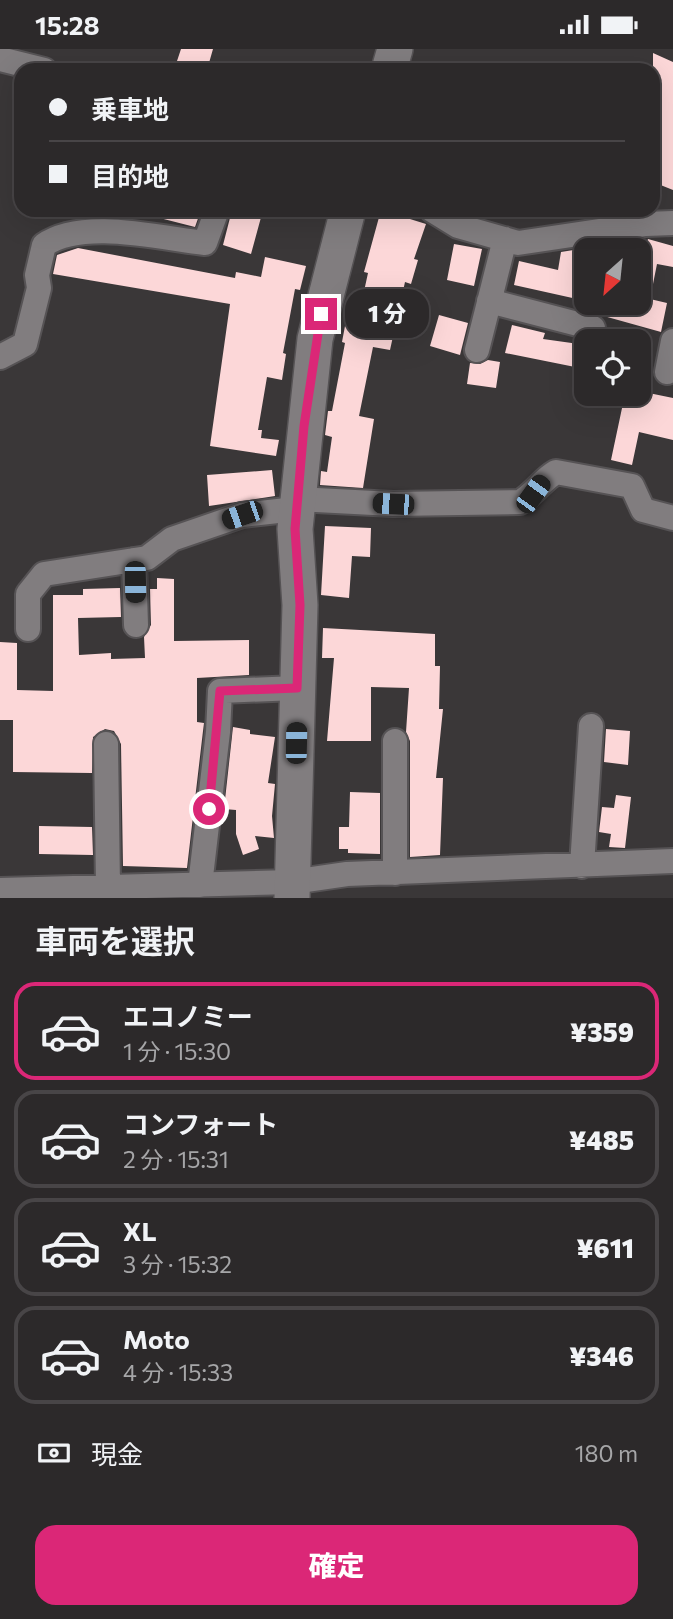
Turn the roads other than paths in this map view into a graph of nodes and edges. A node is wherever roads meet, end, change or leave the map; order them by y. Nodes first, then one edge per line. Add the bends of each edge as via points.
1 (0, 59) edge
2 (33, 61) edge
3 (670, 216) edge
4 (214, 217) edge
5 (346, 217) edge
6 (443, 217) edge
7 (505, 239) junction
8 (489, 301) junction
9 (593, 328) dead end
10 (673, 341) edge
11 (477, 350) dead end
12 (0, 357) edge
13 (667, 372) dead end
14 (297, 504) junction
15 (673, 518) edge
16 (134, 559) junction
17 (136, 625) dead end
18 (29, 629) dead end
19 (297, 688) junction
20 (591, 726) dead end
21 (395, 741) dead end
22 (106, 744) dead end
23 (673, 861) edge
24 (582, 866) junction
25 (395, 873) junction
26 (200, 885) junction
27 (108, 886) junction
28 (0, 890) edge
29 (292, 890) edge

1 - 2 street
3 - 7 street via 518,243
4 - 12 street via 205,243 78,231 56,237 44,245 25,344
5 - 14 street via 315,339
6 - 7 street via 458,226
7 - 8 street
8 - 9 street
8 - 11 street
10 - 13 street
14 - 15 street via 520,502 556,472 632,487 643,510
14 - 16 street via 242,515 172,539 155,554
14 - 19 street
16 - 17 street
16 - 18 street via 44,574 28,594
19 - 26 street via 220,691
19 - 29 street
20 - 24 street
21 - 25 street
22 - 27 street
23 - 24 street
24 - 25 street
25 - 29 street via 347,874
26 - 27 street
26 - 29 street
27 - 28 street

